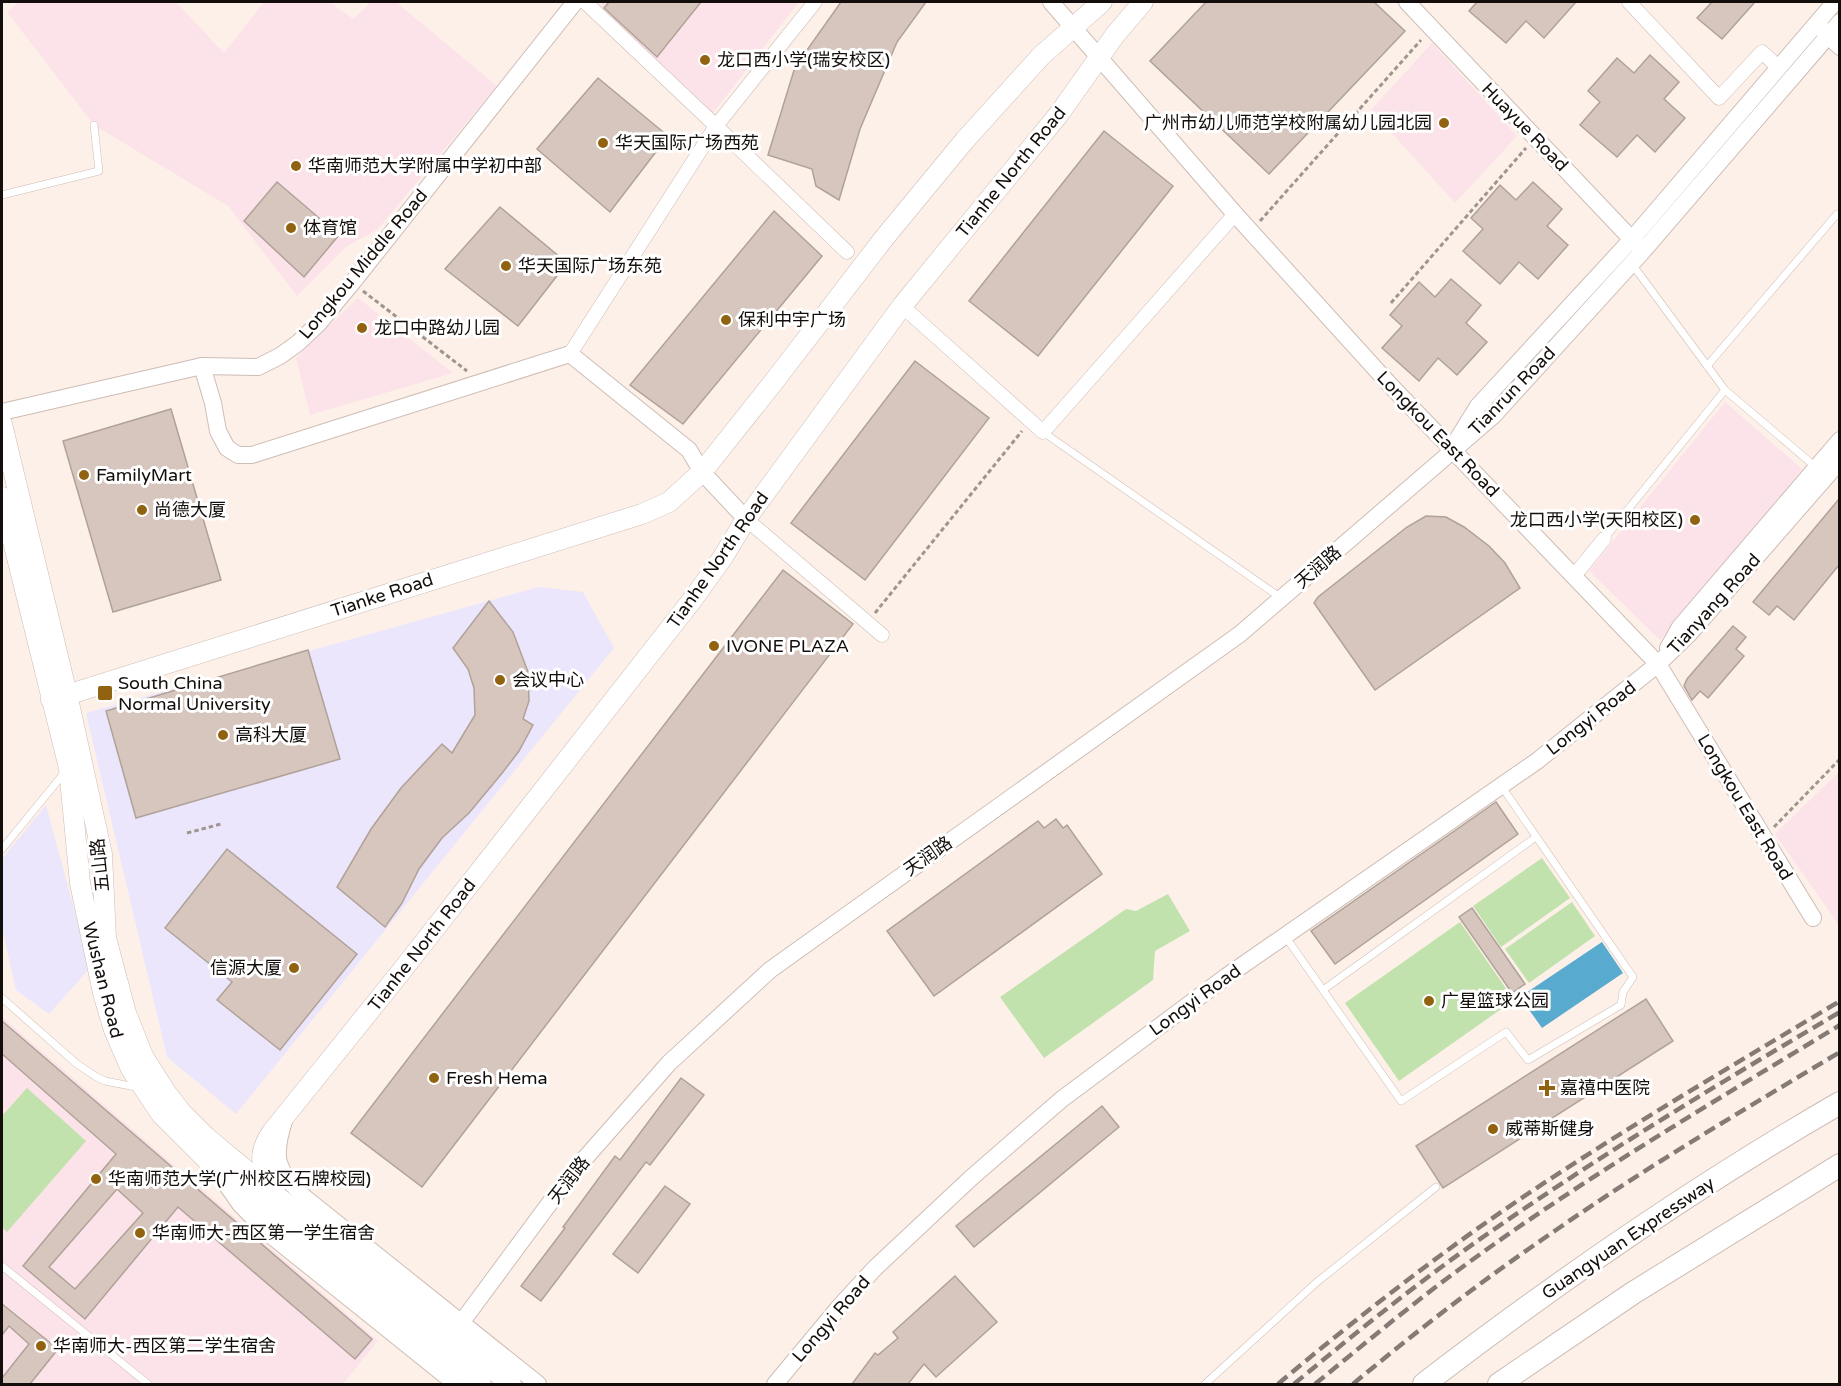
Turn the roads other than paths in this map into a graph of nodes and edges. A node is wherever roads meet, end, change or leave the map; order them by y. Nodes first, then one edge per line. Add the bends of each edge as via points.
1 (575, 2) edge
2 (585, 2) edge
3 (815, 2) edge
4 (1051, 2) edge
5 (1102, 2) edge
6 (1143, 2) edge
7 (1407, 2) edge
8 (1629, 2) edge
9 (1835, 2) edge
10 (1073, 27) junction
11 (1831, 32) edge
12 (1099, 59) junction
13 (1779, 68) junction
14 (94, 125) dead end
15 (716, 126) junction
16 (2, 195) edge
17 (1235, 214) junction
18 (1839, 217) edge
19 (1637, 245) junction
20 (847, 252) dead end
21 (1632, 264) junction
22 (902, 306) junction
23 (570, 354) junction
24 (202, 366) junction
25 (1707, 366) junction
26 (1725, 390) junction
27 (2, 412) edge
28 (2, 424) edge
29 (1043, 432) junction
30 (1839, 441) edge
31 (1452, 449) junction
32 (1839, 461) edge
33 (1817, 468) junction
34 (702, 472) junction
35 (2, 497) edge
36 (746, 519) junction
37 (1604, 539) joint
38 (1574, 576) junction
39 (1281, 598) junction
40 (882, 634) dead end
41 (1658, 664) junction
42 (59, 697) junction
43 (69, 768) junction
44 (1501, 786) junction
45 (1536, 837) junction
46 (2, 849) edge
47 (1813, 918) dead end
48 (1285, 936) junction
49 (1323, 990) junction
50 (2, 998) edge
51 (143, 1089) junction
52 (1839, 1103) edge
53 (287, 1114) junction
54 (1839, 1165) edge
55 (219, 1172) junction
56 (1436, 1187) dead end
57 (274, 1194) junction
58 (316, 1240) junction
59 (2, 1266) edge
60 (461, 1323) junction
61 (148, 1384) edge
62 (456, 1384) edge
63 (481, 1384) edge
64 (511, 1384) edge
65 (538, 1384) edge
66 (775, 1384) edge
67 (1205, 1384) edge
68 (1424, 1384) edge
69 (1499, 1384) edge

1 - 24 street, Longkou Middle Road via 319,323 298,343 258,367
2 - 15 street
3 - 15 street
4 - 10 street, Longkou East Road
5 - 10 main road
6 - 12 main road, Tianhe North Road
7 - 19 street, Huayue Road
8 - 13 street via 1719,98 1761,52
9 - 11 street, Tianrun Road
10 - 12 street, Longkou East Road
10 - 34 main road via 1041,56 965,140
11 - 13 street, Tianrun Road
11 - 19 street, Tianrun Road
12 - 17 street, Longkou East Road
12 - 22 main road, Tianhe North Road via 1059,114
13 - 19 street, Tianrun Road
14 - 16 lane via 99,171
15 - 20 street
15 - 23 street
17 - 29 street
17 - 31 street, Longkou East Road
18 - 25 lane via 1837,214
19 - 21 street, Tianrun Road
19 - 31 street, Tianrun Road via 1478,406
21 - 25 lane
21 - 31 street, Tianrun Road via 1493,416
22 - 29 street
22 - 36 main road, Tianhe North Road
23 - 24 street via 252,455 238,455 227,448 218,431
23 - 34 street via 689,450
24 - 27 street, Longkou Middle Road
25 - 26 lane
26 - 33 lane
26 - 37 lane
28 - 42 main road, Wushan Road
29 - 39 lane
30 - 33 street, Tianyang Road
31 - 38 street, Longkou East Road
31 - 39 street, 天润路
32 - 41 street, Tianyang Road via 1689,634
33 - 41 street, Tianyang Road via 1680,627
34 - 36 street
34 - 42 main road, Tianke Road via 669,502 642,514
35 - 42 main road, Wushan Road
36 - 40 street
36 - 53 main road, Tianhe North Road via 681,615
37 - 38 street
38 - 41 street, Longkou East Road
39 - 60 street, 天润路 via 1240,634 770,970 669,1063 586,1156
41 - 44 street, Longyi Road
41 - 47 street, Longkou East Road
42 - 43 main road, Wushan Road
42 - 57 main road, 五山路 via 102,854 106,938 132,1030 153,1074 182,1113
43 - 46 lane
43 - 51 main road, Wushan Road via 80,883 103,993 120,1047
44 - 45 lane
44 - 48 street, Longyi Road
45 - 49 lane
45 - 49 lane via 1633,977 1623,992 1621,1005 1528,1060 1506,1032 1401,1101
48 - 49 lane
48 - 66 street, Longyi Road via 1141,1039 1019,1135 875,1268
50 - 51 lane via 95,1076 105,1082
51 - 55 main road, Wushan Road via 178,1133
52 - 68 highway, Guangyuan Expressway via 1660,1214
53 - 57 main road, Tianhe North Road via 264,1145 262,1157
53 - 60 street via 277,1143 277,1157 289,1182
54 - 69 highway via 1633,1293
55 - 58 main road, Wushan Road
55 - 62 street via 240,1204 268,1233
56 - 67 lane via 1317,1282
57 - 58 main road, Wushan Road
58 - 63 main road, Wushan Road
58 - 64 main road, Wushan Road
59 - 61 lane
60 - 65 street

